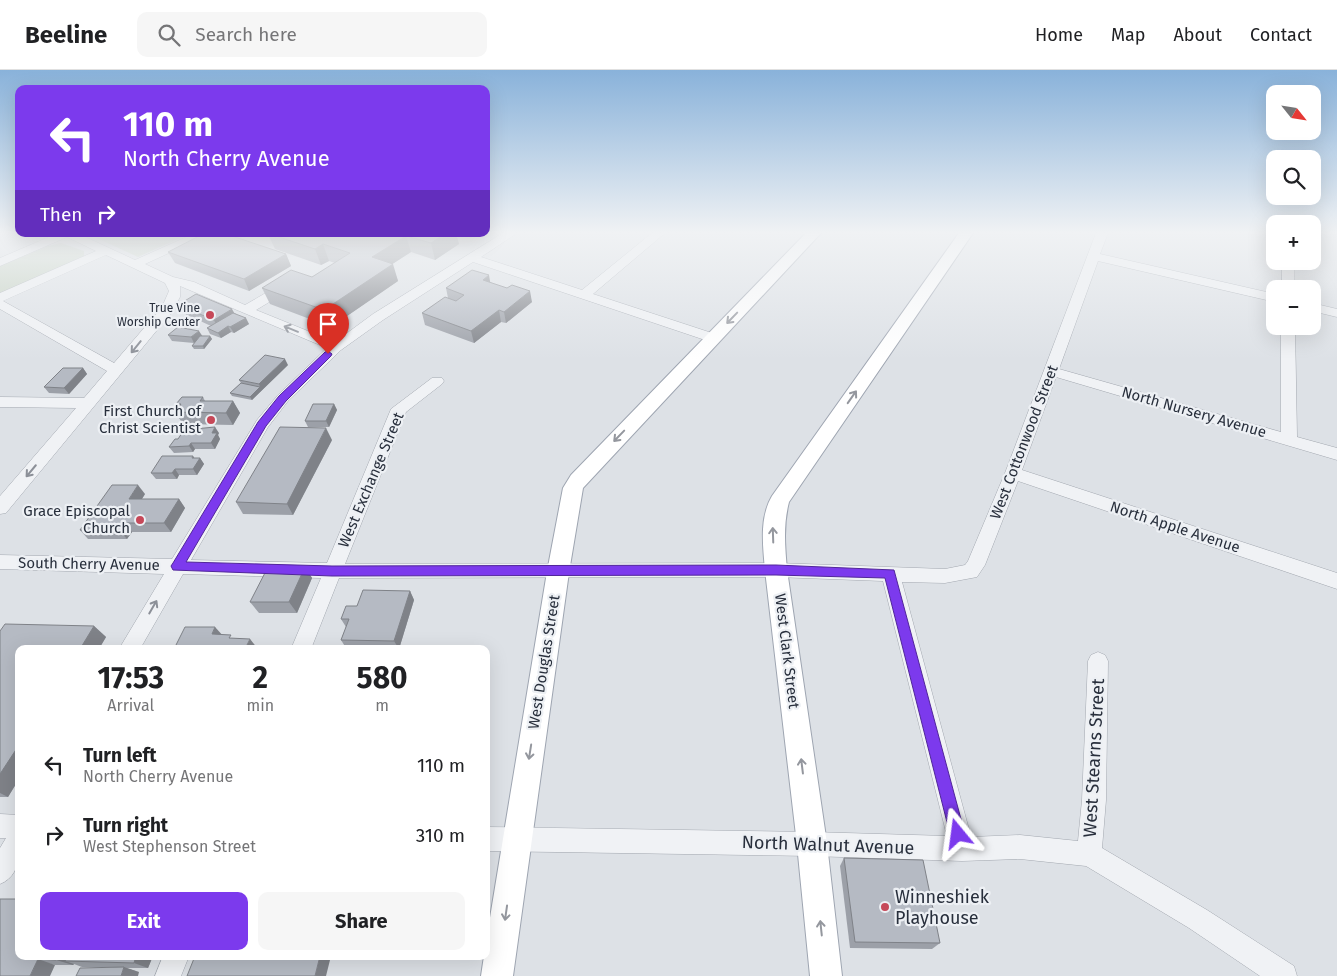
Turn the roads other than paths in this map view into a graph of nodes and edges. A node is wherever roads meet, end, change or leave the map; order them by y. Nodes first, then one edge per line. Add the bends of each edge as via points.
1 (51, 275) edge
2 (158, 275) edge
3 (445, 275) edge
4 (525, 275) edge
5 (608, 275) edge
6 (773, 275) edge
7 (936, 275) edge
8 (1086, 275) edge
9 (1177, 275) edge
10 (164, 278) junction
11 (293, 282) edge
12 (584, 295) junction
13 (1266, 296) edge
14 (217, 297) junction
15 (0, 298) edge
16 (0, 304) edge
17 (167, 309) junction
18 (1321, 309) edge
19 (246, 310) junction
20 (1337, 313) edge
21 (1288, 335) edge
22 (713, 338) junction
23 (336, 347) junction
24 (117, 371) junction
25 (1051, 371) junction
26 (437, 380) dead end
27 (0, 402) edge
28 (89, 403) junction
29 (1290, 440) junction
30 (1337, 454) edge
31 (1013, 473) junction
32 (0, 508) edge
33 (0, 562) edge
34 (177, 566) junction
35 (776, 570) junction
36 (332, 571) junction
37 (558, 572) junction
38 (890, 573) junction
39 (1337, 581) edge
40 (131, 645) edge
41 (303, 645) edge
42 (1098, 661) dead end
43 (0, 826) edge
44 (15, 827) edge
45 (490, 839) edge
46 (517, 840) junction
47 (812, 844) junction
48 (15, 846) edge
49 (962, 849) junction
50 (1089, 854) junction
51 (0, 872) edge
52 (174, 960) edge
53 (168, 976) edge
54 (496, 976) edge
55 (826, 976) edge
56 (1284, 976) edge

1 - 15 street
2 - 10 street
3 - 23 street
4 - 12 street
5 - 12 street
6 -> 22 main road, West Douglas Street
35 -> 7 main road, West Clark Street via 772,533 779,501
8 - 25 street, West Cottonwood Street
9 - 13 street
10 - 14 street
10 - 17 street via 176,287
11 - 19 street
12 - 22 street
14 - 17 street via 193,295
14 - 19 street
16 - 24 street
17 -> 24 street
18 - 20 street
23 -> 19 street
21 - 29 street
22 -> 37 main road, West Douglas Street via 578,480 570,496
23 - 34 street via 283,398 262,424
24 - 28 street
25 - 29 street, North Nursery Avenue
25 - 31 street, West Cottonwood Street
26 - 36 street, West Exchange Street via 399,409
27 - 28 street
28 -> 32 street
29 - 30 street, North Nursery Avenue
31 - 38 street, West Cottonwood Street via 976,566 970,572 945,576
31 - 39 street, North Apple Avenue
33 - 34 street, South Cherry Avenue
34 - 36 street, South Cherry Avenue
40 -> 34 street
35 - 37 street, South Cherry Avenue
35 - 38 street, South Cherry Avenue
47 -> 35 main road, West Clark Street
36 - 37 street, South Cherry Avenue
36 - 41 street, West Exchange Street
37 -> 46 main road, West Douglas Street
38 - 49 street
42 - 50 street, West Stearns Street
43 - 44 street
45 - 46 street, North Walnut Avenue
46 - 47 street, North Walnut Avenue
46 -> 54 main road, West Douglas Street
47 - 49 street, North Walnut Avenue
55 -> 47 main road, West Clark Street
48 - 51 street
49 - 50 street, North Walnut Avenue via 1020,847
50 - 56 street, North Walnut Avenue via 1198,919
52 - 53 street

